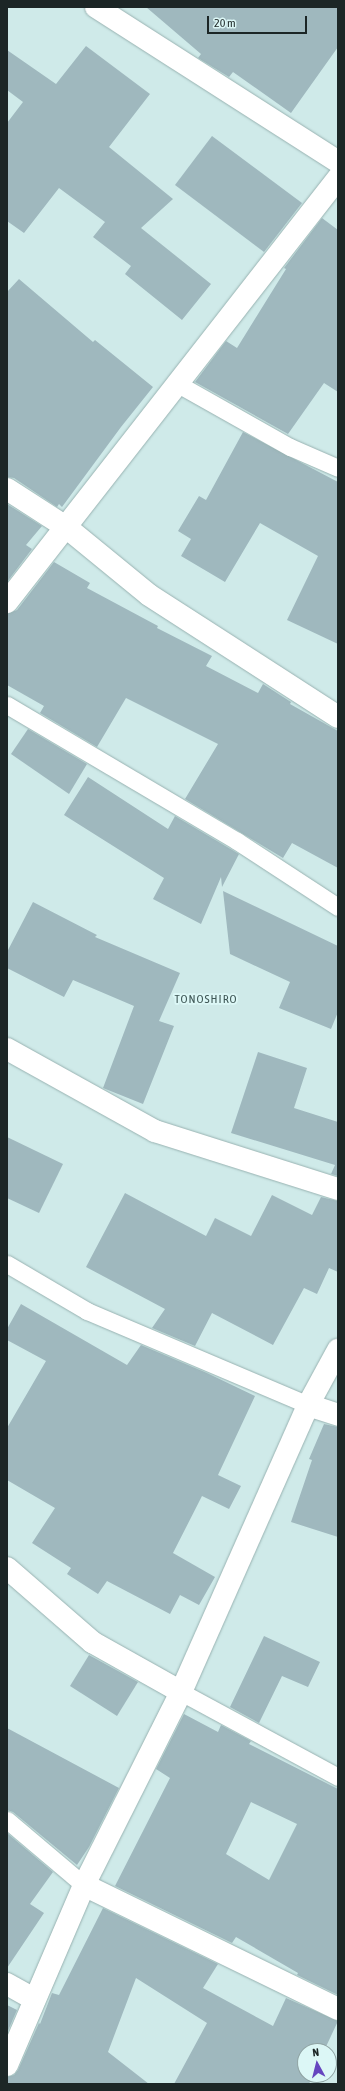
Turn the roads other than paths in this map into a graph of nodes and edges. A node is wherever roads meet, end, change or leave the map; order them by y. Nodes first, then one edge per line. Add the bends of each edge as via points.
1 (96, 7) edge
2 (338, 162) edge
3 (338, 178) edge
4 (178, 384) junction
5 (338, 468) edge
6 (7, 489) edge
7 (66, 527) junction
8 (7, 602) edge
9 (7, 705) edge
10 (338, 717) edge
11 (338, 907) edge
12 (7, 1049) edge
13 (338, 1189) edge
14 (7, 1264) edge
15 (338, 1350) edge
16 (308, 1405) junction
17 (338, 1415) edge
18 (7, 1568) edge
19 (181, 1692) junction
20 (338, 1777) edge
21 (7, 1820) edge
22 (84, 1885) junction
23 (7, 1984) edge
24 (34, 1999) junction
25 (338, 2009) edge
26 (7, 2065) edge

1 - 2 street
3 - 4 street
4 - 5 lane via 290,447
4 - 7 street
6 - 7 street
7 - 8 street
7 - 10 street via 149,595
9 - 11 lane via 237,841
12 - 13 street via 155,1131
14 - 16 lane via 88,1311
15 - 16 street
16 - 17 street
16 - 19 street
18 - 19 street via 92,1642
19 - 20 lane
19 - 22 street
21 - 22 lane
22 - 24 street
22 - 25 street
23 - 24 street
24 - 26 street

